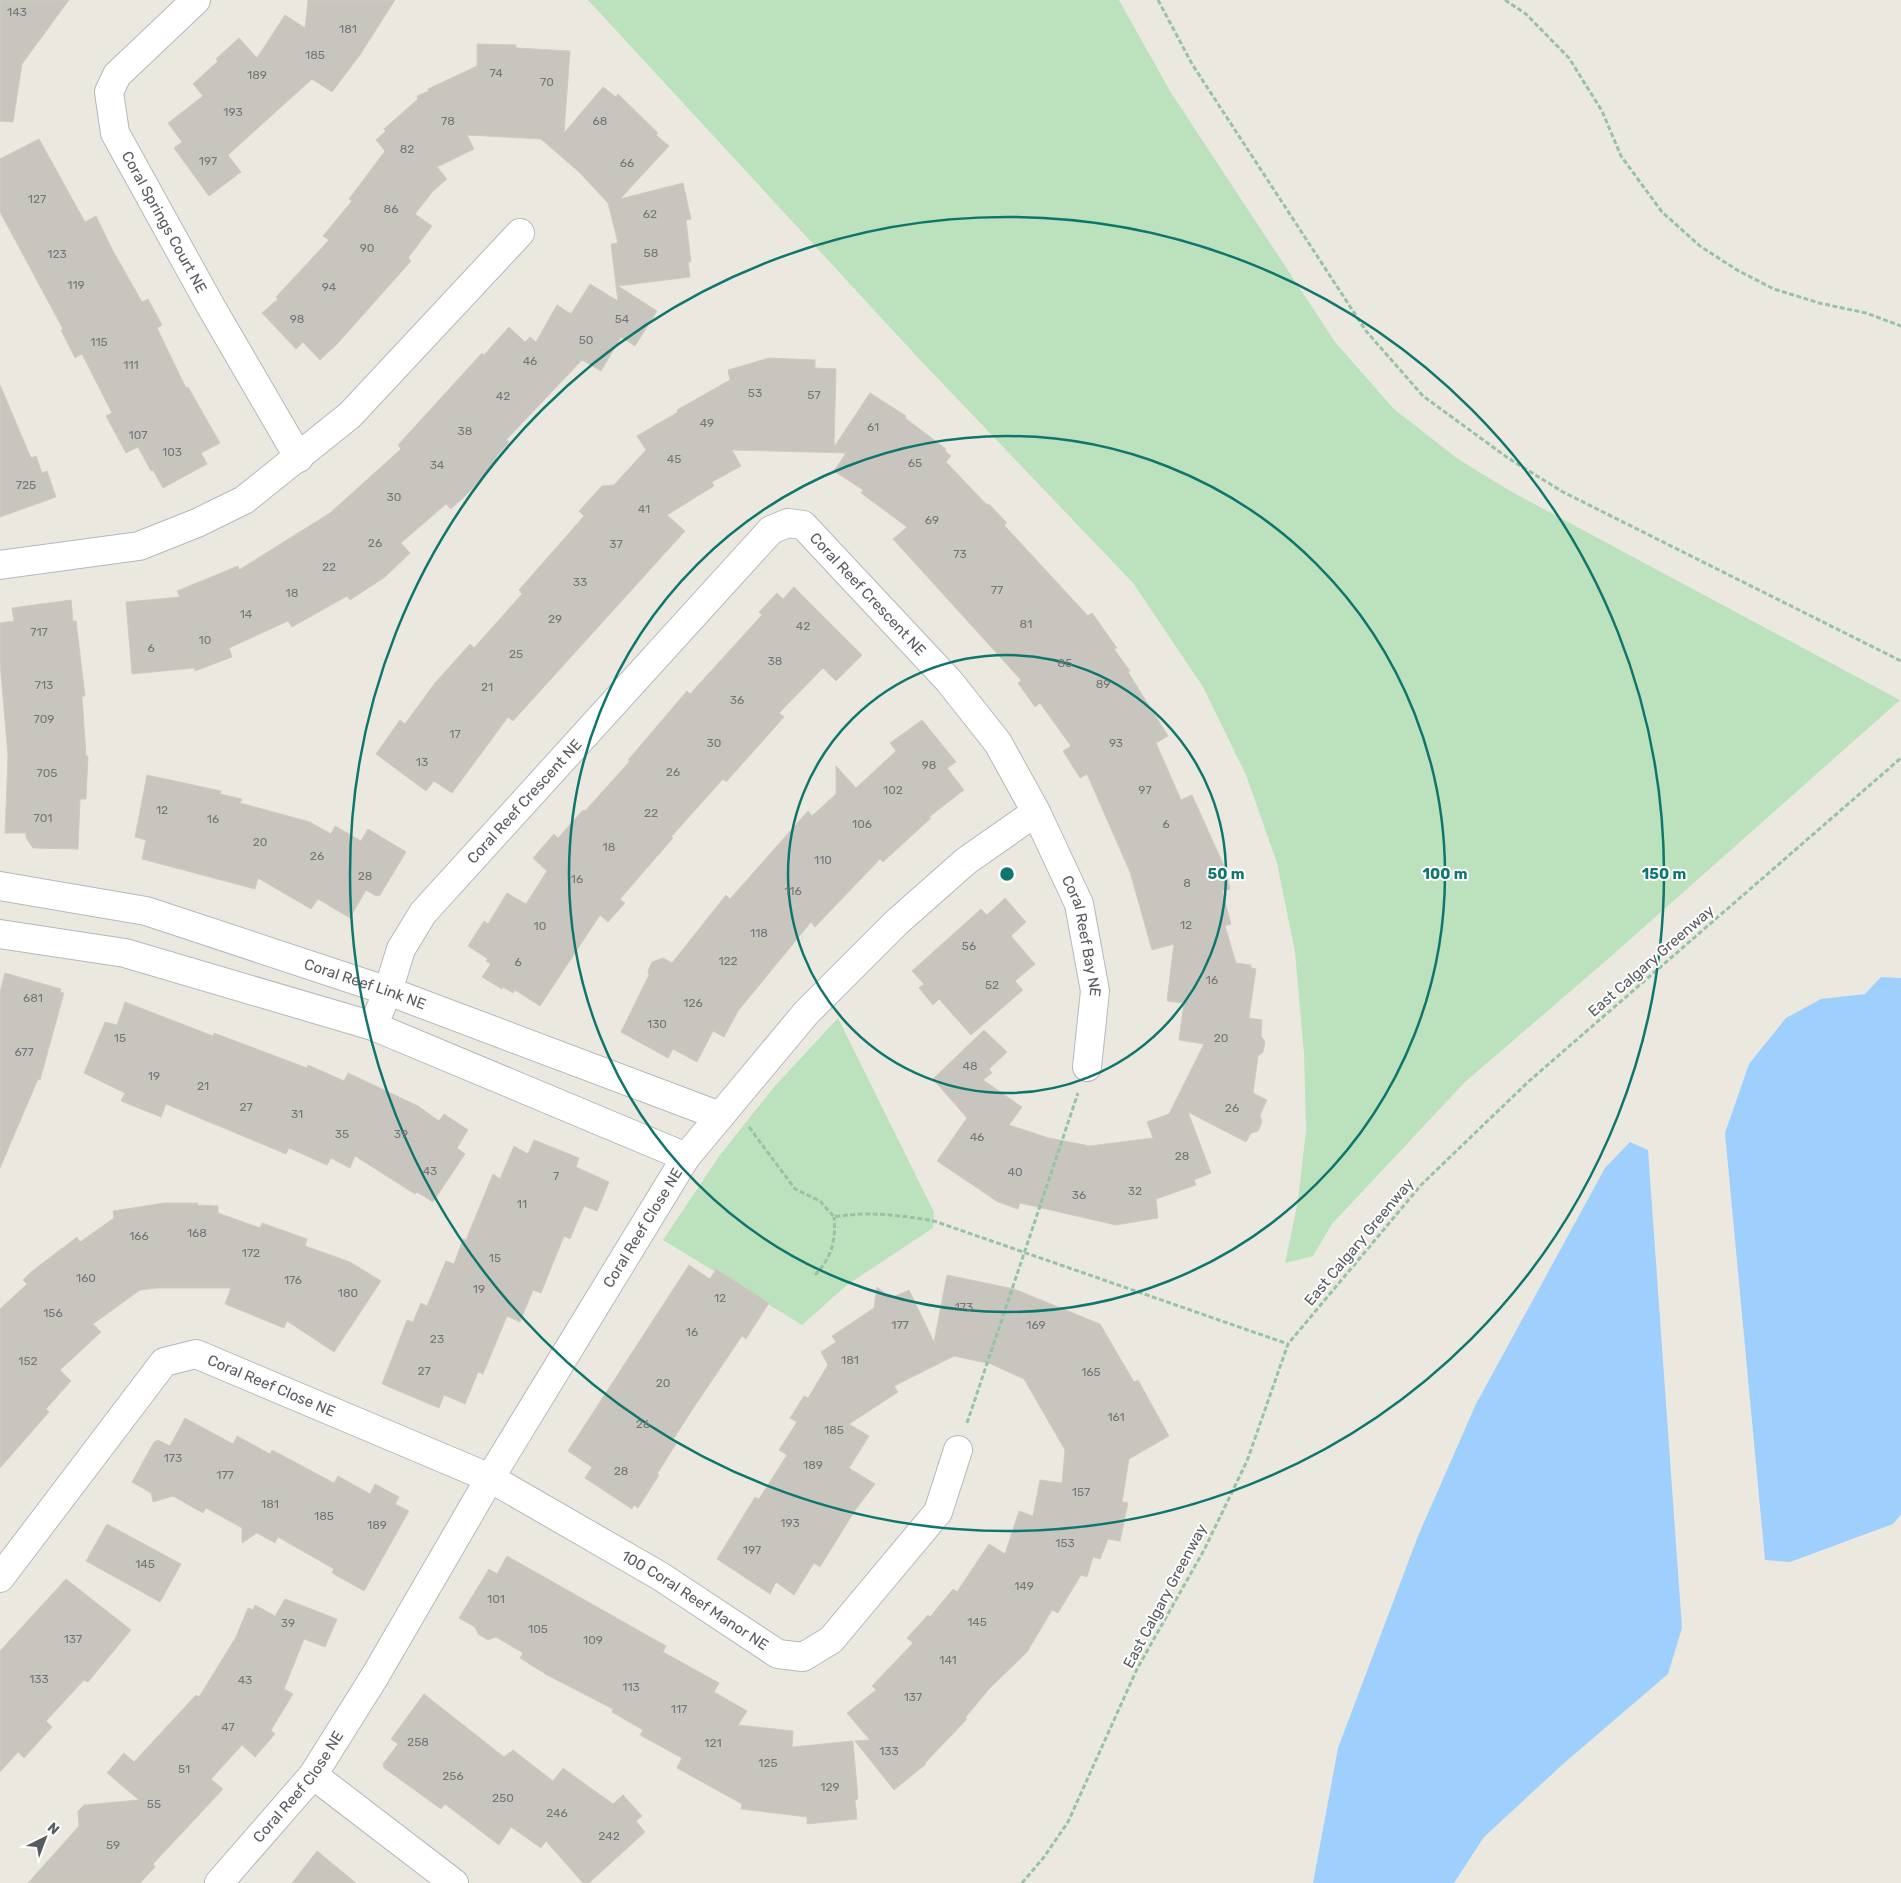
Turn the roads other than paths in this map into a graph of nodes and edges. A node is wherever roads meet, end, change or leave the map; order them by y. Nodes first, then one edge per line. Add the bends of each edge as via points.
1 (196, 0) edge
2 (520, 233) dead end
3 (299, 458) junction
4 (0, 565) edge
5 (1036, 812) junction
6 (0, 886) edge
7 (0, 934) edge
8 (388, 990) junction
9 (373, 1026) junction
10 (1087, 1067) road end
11 (720, 1116) junction
12 (686, 1157) junction
13 (958, 1450) road end
14 (490, 1478) junction
15 (0, 1578) edge
16 (313, 1775) junction
17 (219, 1883) edge
18 (454, 1883) edge

1 - 3 street, Coral Springs Court NE via 118,75 109,92 115,133
2 - 3 street via 350,415
3 - 4 street via 244,500 139,546
5 - 8 street, Coral Reef Crescent NE via 998,743 949,681 803,525 788,523 771,530 423,913 401,949
5 - 10 street, Coral Reef Bay NE via 1079,904 1095,991
5 - 11 street via 966,861 897,922 806,1013
6 - 8 street, Coral Reef Link NE via 146,911
7 - 9 street via 125,953
8 - 9 street, Coral Reef Crescent NE
8 - 11 street, Coral Reef Link NE
9 - 12 street
11 - 12 street
12 - 14 street, Coral Reef Close NE
13 - 14 street, 100 Coral Reef Manor NE via 938,1512 831,1640 803,1657 778,1654 660,1576
14 - 15 street, Coral Reef Close NE via 196,1354 164,1362
14 - 16 street, Coral Reef Close NE via 375,1676
16 - 17 street, Coral Reef Close NE
16 - 18 street

